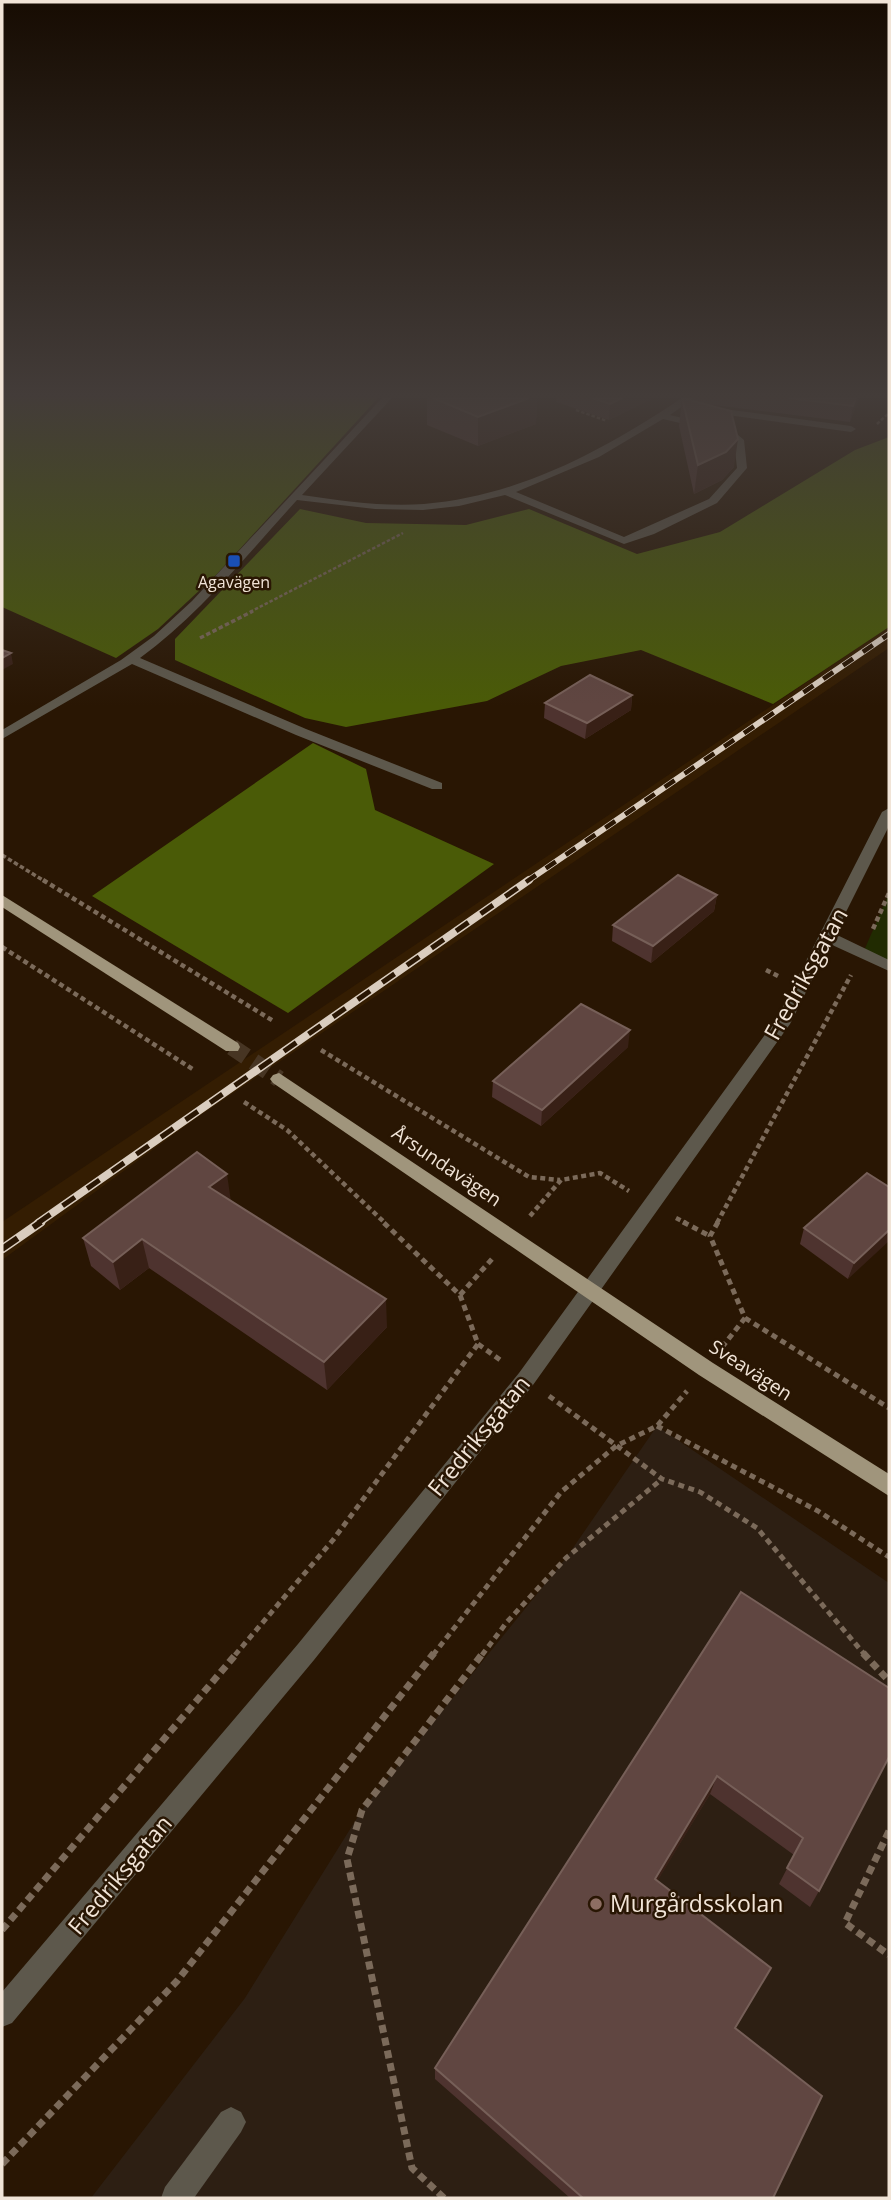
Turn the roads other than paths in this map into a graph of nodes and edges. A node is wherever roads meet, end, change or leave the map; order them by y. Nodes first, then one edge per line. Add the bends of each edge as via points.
1 (293, 501) edge
2 (323, 501) edge
3 (470, 501) edge
4 (528, 501) edge
5 (713, 501) edge
6 (132, 659) junction
7 (2, 734) edge
8 (437, 786) dead end
9 (889, 812) edge
10 (2, 900) edge
11 (828, 937) junction
12 (889, 966) edge
13 (232, 1047) tunnel mouth
14 (279, 1079) tunnel mouth
15 (591, 1289) junction
16 (889, 1486) edge
17 (2, 2013) edge
18 (231, 2122) dead end
19 (176, 2198) edge

1 - 6 street via 197,603
2 - 3 street via 401,508
4 - 5 street via 624,541
6 - 7 street
6 - 8 street
9 - 11 street, Fredriksgatan
10 - 13 main road
11 - 12 street
11 - 15 street, Fredriksgatan via 784,1020
14 - 15 main road, Årsundavägen
15 - 16 main road, Sveavägen
15 - 17 street, Fredriksgatan via 526,1379 314,1642
18 - 19 street

